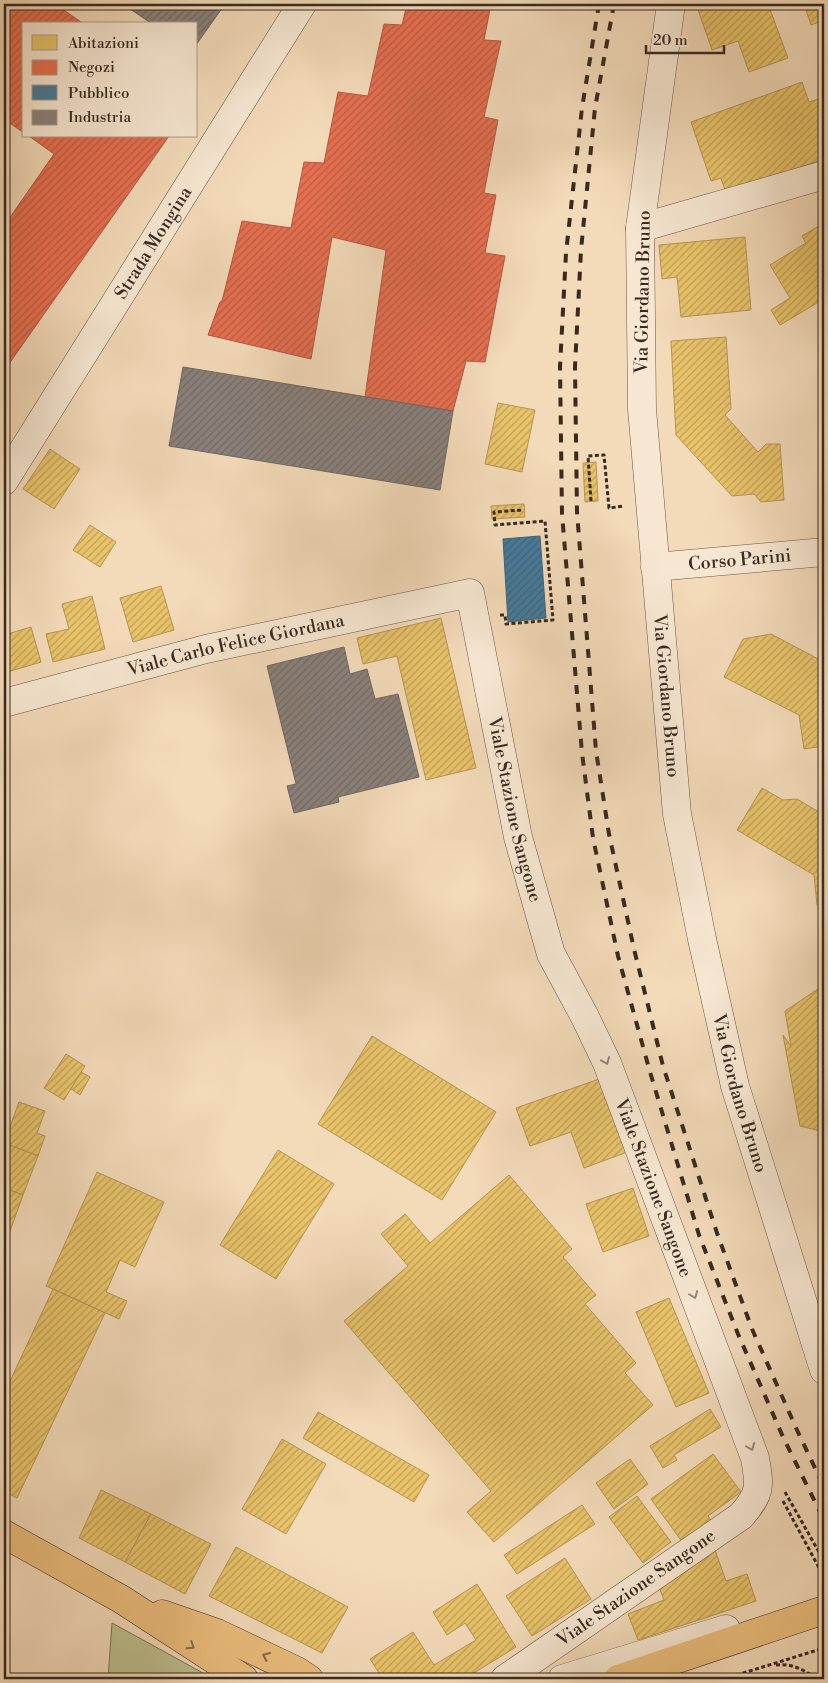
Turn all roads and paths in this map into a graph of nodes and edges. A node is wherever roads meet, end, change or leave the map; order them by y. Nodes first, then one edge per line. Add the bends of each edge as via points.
1 (302, 4) edge
2 (671, 4) edge
3 (824, 175) edge
4 (640, 228) junction
5 (4, 481) edge
6 (591, 500) dead end
7 (523, 510) dead end
8 (650, 514) junction
9 (824, 552) edge
10 (655, 567) junction
11 (470, 593) joint
12 (475, 620) junction
13 (4, 703) edge
14 (824, 1370) edge
15 (768, 1486) junction
16 (4, 1534) edge
17 (824, 1561) edge
18 (824, 1577) edge
19 (121, 1600) junction
20 (824, 1610) edge
21 (775, 1614) dead end
22 (824, 1628) edge
23 (824, 1648) edge
24 (764, 1667) junction
25 (511, 1675) edge
26 (244, 1679) edge
27 (309, 1679) edge
28 (549, 1679) edge
29 (562, 1679) edge
30 (618, 1679) edge
31 (664, 1679) edge
32 (724, 1679) edge
33 (817, 1679) edge

1 - 5 street, Strada Mongina
2 - 4 street, Via Giordano Bruno
3 - 4 street
4 - 8 street, Via Giordano Bruno via 642,409
6 - 8 path via 588,456 604,455 609,508 628,505 630,518
7 - 12 path via 494,512 495,525 545,521 553,620 506,624 505,615
8 - 10 street, Via Giordano Bruno
9 - 10 street, Corso Parini
10 - 14 street, Via Giordano Bruno via 678,814 702,939 736,1086
11 - 12 street, Viale Stazione Sangone
11 - 13 street, Viale Carlo Felice Giordana via 206,649
12 -> 15 street, Viale Stazione Sangone via 518,837 552,954 607,1063
15 - 17 path via 782,1487
15 - 18 path
15 - 25 street, Viale Stazione Sangone via 757,1493 741,1516
16 - 19 main road
19 -> 26 main road
27 -> 19 main road via 217,1633
20 - 30 main road
21 - 29 street, Viale Stazione Sangone
22 - 31 main road
23 - 24 path
24 - 32 path
24 - 33 path via 785,1664
25 - 28 street, Viale Stazione Sangone

